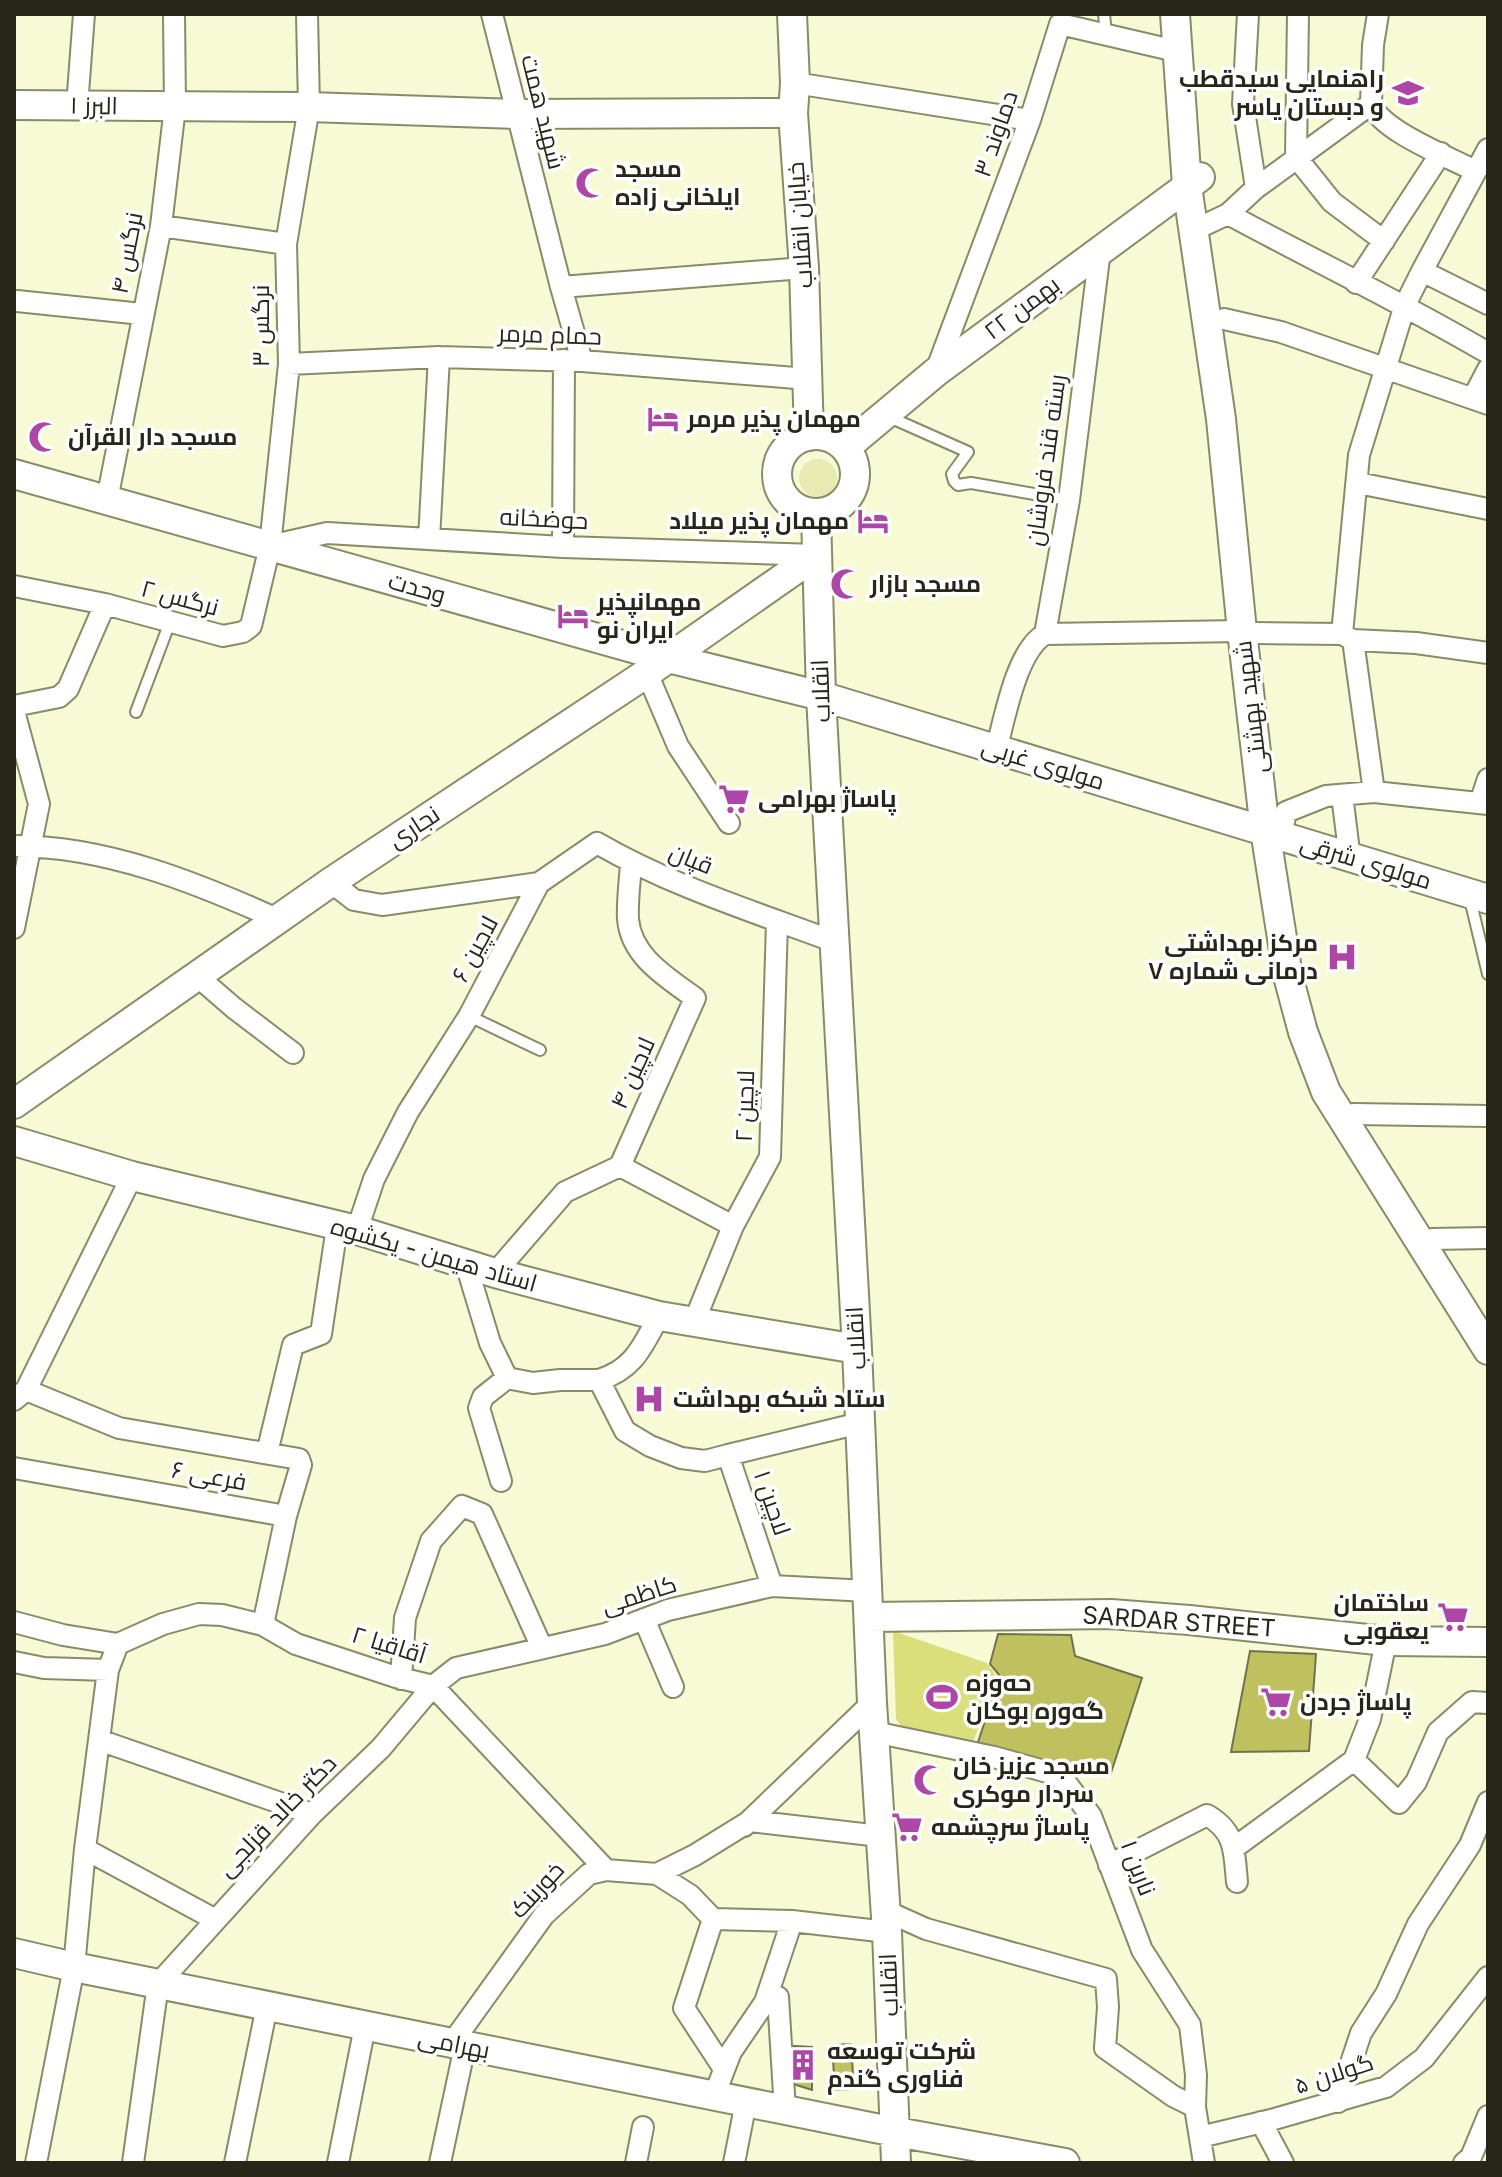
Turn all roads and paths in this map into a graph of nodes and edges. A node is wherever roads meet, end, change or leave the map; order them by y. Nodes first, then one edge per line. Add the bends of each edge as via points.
1 (84, 14) edge
2 (174, 14) edge
3 (307, 14) edge
4 (492, 14) edge
5 (792, 14) edge
6 (1175, 14) edge
7 (1192, 14) edge
8 (1248, 14) edge
9 (1298, 14) edge
10 (1378, 14) edge
11 (1057, 19) edge
12 (1105, 24) edge
13 (1176, 51) junction
14 (795, 83) junction
15 (1371, 104) junction
16 (14, 105) edge
17 (77, 106) junction
18 (175, 107) junction
19 (309, 107) junction
20 (793, 113) junction
21 (516, 114) junction
22 (1030, 120) junction
23 (1488, 149) edge
24 (1441, 153) junction
25 (1296, 157) junction
26 (1475, 171) junction
27 (1195, 180) junction
28 (1256, 188) junction
29 (1211, 222) junction
30 (161, 226) junction
31 (1384, 241) junction
32 (286, 244) junction
33 (1100, 250) junction
34 (804, 268) junction
35 (1422, 271) junction
36 (1356, 283) junction
37 (561, 287) junction
38 (17, 301) dead end
39 (1488, 304) edge
40 (1405, 305) junction
41 (142, 314) junction
42 (1224, 319) junction
43 (1488, 353) edge
44 (439, 357) junction
45 (573, 360) junction
46 (289, 364) junction
47 (1386, 368) junction
48 (1488, 369) edge
49 (936, 372) junction
50 (808, 379) junction
51 (1481, 401) edge
52 (884, 415) junction
53 (809, 436) junction
54 (845, 448) junction
55 (14, 474) edge
56 (1358, 483) junction
57 (107, 500) junction
58 (1069, 500) junction
59 (1488, 509) edge
60 (816, 514) junction
61 (429, 539) junction
62 (270, 546) junction
63 (563, 547) junction
64 (816, 555) junction
65 (14, 586) edge
66 (105, 604) junction
67 (170, 622) junction
68 (1249, 632) junction
69 (1045, 634) junction
70 (1348, 637) junction
71 (1488, 653) edge
72 (657, 666) junction
73 (821, 696) junction
74 (14, 709) edge
75 (136, 712) dead end
76 (996, 750) junction
77 (1488, 779) edge
78 (1374, 792) junction
79 (1342, 795) junction
80 (1484, 804) edge
81 (729, 823) dead end
82 (1273, 833) junction
83 (22, 846) edge
84 (1350, 859) junction
85 (631, 863) junction
86 (331, 882) junction
87 (539, 883) junction
88 (1478, 896) edge
89 (277, 919) junction
90 (777, 922) junction
91 (14, 928) edge
92 (835, 942) junction
93 (1488, 974) edge
94 (197, 976) junction
95 (469, 1016) junction
96 (540, 1050) dead end
97 (293, 1053) dead end
98 (14, 1104) edge
99 (1353, 1114) junction
100 (1488, 1116) edge
101 (14, 1141) edge
102 (620, 1166) junction
103 (132, 1176) junction
104 (733, 1226) junction
105 (347, 1228) junction
106 (1488, 1238) edge
107 (1432, 1239) junction
108 (466, 1264) junction
109 (495, 1273) junction
110 (659, 1316) junction
111 (694, 1322) junction
112 (1488, 1323) edge
113 (857, 1349) junction
114 (1488, 1350) edge
115 (507, 1378) junction
116 (599, 1380) junction
117 (20, 1395) edge
118 (860, 1423) junction
119 (267, 1453) junction
120 (728, 1455) junction
121 (14, 1468) edge
122 (501, 1481) dead end
123 (286, 1516) junction
124 (772, 1586) junction
125 (868, 1604) junction
126 (644, 1619) junction
127 (14, 1622) edge
128 (263, 1625) junction
129 (1386, 1641) junction
130 (1488, 1642) edge
131 (118, 1644) junction
132 (542, 1648) junction
133 (14, 1662) edge
134 (108, 1670) junction
135 (401, 1679) junction
136 (433, 1686) junction
137 (673, 1687) dead end
138 (872, 1703) junction
139 (1488, 1703) edge
140 (874, 1732) junction
141 (99, 1740) junction
142 (1354, 1760) junction
143 (1486, 1811) edge
144 (312, 1814) junction
145 (744, 1826) junction
146 (880, 1836) junction
147 (1234, 1848) junction
148 (85, 1849) junction
149 (1109, 1865) junction
150 (606, 1870) junction
151 (657, 1874) junction
152 (1237, 1882) dead end
153 (214, 1919) junction
154 (713, 1919) junction
155 (792, 1921) junction
156 (886, 1921) junction
157 (14, 1953) edge
158 (74, 1967) junction
159 (1488, 1977) edge
160 (158, 1984) junction
161 (778, 1997) dead end
162 (267, 2006) junction
163 (365, 2026) junction
164 (459, 2044) junction
165 (724, 2069) junction
166 (714, 2096) junction
167 (746, 2102) junction
168 (1338, 2102) junction
169 (1195, 2107) junction
170 (785, 2110) junction
171 (1487, 2116) edge
172 (1261, 2122) junction
173 (643, 2127) dead end
174 (895, 2132) junction
175 (739, 2137) junction
176 (1200, 2137) junction
177 (36, 2163) edge
178 (133, 2163) edge
179 (235, 2163) edge
180 (338, 2163) edge
181 (440, 2163) edge
182 (636, 2163) edge
183 (734, 2163) edge
184 (745, 2163) edge
185 (896, 2163) edge
186 (1065, 2163) edge
187 (1204, 2163) edge
188 (1283, 2163) edge
189 (1464, 2163) edge

1 - 17 street
2 - 18 street, نرگس ۴
3 - 19 street, نرگس ۳
4 - 21 street, شهید همت
5 - 14 main road, خیابان انقلاب
6 - 13 main road, شهید بهشتی
7 - 27 main road, شهید بهشتی
8 - 28 street via 1243,104
9 - 25 street
10 - 15 street
11 - 12 street, دماوند ۳
11 - 22 street, دماوند ۳
12 - 13 street, دماوند ۳
13 - 27 main road, شهید بهشتی
14 - 20 main road, خیابان انقلاب
14 - 22 street
15 - 24 street via 1390,126
15 - 25 street
16 - 17 main road, البرز ۱
17 - 18 main road, البرز ۱
18 - 19 main road
18 - 30 street, نرگس ۴
19 - 21 main road
19 - 32 street, نرگس ۳
20 - 21 main road
20 - 34 main road, خیابان انقلاب
21 - 37 street, شهید همت
22 - 49 street, دماوند ۳
23 - 26 street
24 - 26 street
24 - 31 street
25 - 28 street
25 - 31 street via 1332,202
26 - 35 street
27 - 29 main road, شهید بهشتی
27 - 33 main road, ۲۲ بهمن
28 - 29 street
29 - 36 street
29 - 42 main road, شهید بهشتی
29 - 68 main road, شهید بهشتی via 1221,419
30 - 32 street
30 - 41 street, نرگس ۴
31 - 36 street
32 - 46 street, نرگس ۳
33 - 49 main road, ۲۲ بهمن
33 - 58 street, رسته قند فروشان
34 - 37 street
34 - 50 main road, خیابان انقلاب
35 - 39 street
35 - 40 street
36 - 40 street
37 - 45 street, شهید همت
38 - 41 street
40 - 43 street
40 - 47 street
41 - 57 street, نرگس ۴
42 - 47 street via 1281,332
42 - 68 main road, شهید بهشتی
44 - 45 street, حمام مرمر
44 - 46 street, حمام مرمر
44 - 61 street
45 - 50 street, حمام مرمر
45 - 63 street, شهید همت
46 - 62 street, نرگس ۳
47 - 51 street
47 - 56 street via 1359,455
48 - 51 street
49 - 52 main road, ۲۲ بهمن
50 - 53 main road, خیابان انقلاب
52 - 54 main road, ۲۲ بهمن
52 - 58 lane via 968,452 952,474 958,485
53 - 54 main road via 834,440
53 - 60 main road via 781,455 777,478 794,507
54 - 60 main road via 855,471 854,484 840,505
55 - 57 main road, وحدت
56 - 59 street
56 - 70 street
57 - 62 main road, وحدت
58 - 69 street, رسته قند فروشان
60 - 64 main road, انقلاب
61 - 62 street, حوضخانه via 327,533
61 - 63 street, حوضخانه
62 - 67 street, نرگس ۲ via 251,626 223,636
62 - 72 main road, وحدت
63 - 64 street, حوضخانه
64 - 72 main road, نجاری
64 - 73 main road, انقلاب
65 - 66 street, نرگس ۲
66 - 67 street, نرگس ۲
66 - 74 street via 68,689 59,697
67 - 75 lane
68 - 69 street
68 - 70 street
68 - 82 main road, شهید بهشتی
69 - 76 street, رسته قند فروشان via 1035,639 1020,668
70 - 71 street
70 - 78 street
72 - 73 main road, وحدت
72 - 81 street via 678,746
72 - 86 main road, نجاری
73 - 76 main road, مولوی غربی
73 - 92 main road, انقلاب
74 - 83 street via 39,804
76 - 82 main road, مولوی غربی
77 - 80 street
78 - 79 street, مولوی شرقی
78 - 80 street, مولوی شرقی
79 - 82 street, مولوی شرقی via 1286,812
79 - 84 street
82 - 84 main road, مولوی شرقی
82 - 99 main road, شهید بهشتی via 1308,1007
82 - 114 main road, شهید بهشتی via 1288,976 1326,1092
83 - 89 street via 62,849 149,869 214,890
83 - 91 street
84 - 88 main road, مولوی شرقی
85 - 87 street, قپان via 597,843
85 - 90 street, قپان
85 - 102 street, لاچین ۴ via 628,921 635,946 662,975 695,998
86 - 87 street, لاچین ۶ via 354,900 382,905
86 - 89 main road, نجاری
87 - 95 street, لاچین ۶
88 - 93 lane
89 - 94 main road, نجاری
90 - 92 street, قپان
90 - 104 street, لاچین ۲ via 770,1157
92 - 113 main road, انقلاب
94 - 97 street
94 - 98 main road, نجاری
95 - 96 lane
95 - 105 street, لاچین ۶ via 408,1112
99 - 100 street
99 - 107 main road, شهید بهشتی
101 - 103 main road, استاد هیمن - یکشوه
102 - 104 street
102 - 109 street via 565,1192
103 - 105 main road, استاد هیمن - یکشوه
103 - 117 street
104 - 111 street, لاچین ۲
105 - 108 main road, استاد هیمن - یکشوه
105 - 119 street, لاچین ۶ via 321,1334 293,1345
106 - 107 street
107 - 112 main road, شهید بهشتی
108 - 109 main road, استاد هیمن - یکشوه
108 - 115 street via 490,1343
109 - 110 main road, استاد هیمن - یکشوه
110 - 111 main road, استاد هیمن - یکشوه
110 - 116 street via 628,1366
111 - 113 main road, استاد هیمن - یکشوه
113 - 118 main road, انقلاب
115 - 116 street via 533,1383
115 - 122 street via 483,1397 479,1408
116 - 120 street, لاچین ۱ via 625,1431 650,1446 705,1461
117 - 119 street via 119,1428
118 - 120 street
118 - 125 main road, انقلاب
119 - 123 street via 299,1459 301,1465
120 - 124 street, لاچین ۱
121 - 123 street, فرعی ۶
123 - 128 street
124 - 125 street, کاظمی
124 - 126 street, کاظمی
125 - 129 main road, SARDAR STREET via 1111,1614
125 - 138 main road, انقلاب
126 - 132 street, کاظمی
126 - 137 street
127 - 131 street
128 - 131 street, آقاقیا ۲ via 199,1614
128 - 135 street, آقاقیا ۲ via 296,1644
129 - 130 main road, SARDAR STREET
129 - 142 street via 1370,1719
131 - 134 street
132 - 135 street via 482,1514 462,1506 431,1541 405,1618
132 - 136 street, کاظمی via 456,1668
133 - 134 street
134 - 141 street
135 - 136 street, آقاقیا ۲
136 - 144 street, دکتر خالد قزلجی via 381,1748
136 - 150 street, آقاقیا ۲
138 - 140 main road, انقلاب
138 - 145 street
139 - 142 street via 1472,1702 1438,1732 1416,1782 1399,1803
140 - 146 main road, انقلاب
140 - 149 street, نارین ۱ via 994,1757 1064,1780 1091,1816
141 - 144 street
141 - 148 street
142 - 147 street
143 - 168 street via 1361,2033
144 - 153 street, دکتر خالد قزلجی
145 - 146 street via 750,1821
145 - 151 street
146 - 156 main road, انقلاب
147 - 149 street via 1223,1824 1207,1815
147 - 152 street
148 - 153 street
148 - 158 street
149 - 169 street, نارین ۱ via 1142,1950 1190,2025
150 - 151 street
150 - 164 street, خورینک via 589,1874 544,1915
151 - 154 street via 690,1895
153 - 160 street, دکتر خالد قزلجی
154 - 155 street
154 - 165 street via 684,2008
155 - 156 street
155 - 165 street via 765,2002
156 - 169 street via 1106,1979 1105,2048
156 - 174 main road, انقلاب
157 - 158 main road, بهرامی
158 - 160 main road, بهرامی
158 - 177 street
159 - 168 street, گولان ۵ via 1424,2058 1386,2087
160 - 162 main road, بهرامی
160 - 178 street
161 - 170 street
162 - 163 main road, بهرامی
162 - 179 street
163 - 164 main road, بهرامی
163 - 180 street
164 - 166 main road, بهرامی
164 - 181 street
165 - 166 street
166 - 167 main road, بهرامی
167 - 170 main road, بهرامی
167 - 175 street
168 - 172 street, گولان ۵
169 - 176 street, نارین ۱
170 - 174 main road, بهرامی
171 - 189 street
172 - 176 street, گولان ۵
172 - 188 street
173 - 182 street
174 - 185 main road, انقلاب
174 - 186 main road, بهرامی
175 - 183 street
175 - 184 street
176 - 187 street, نارین ۱

